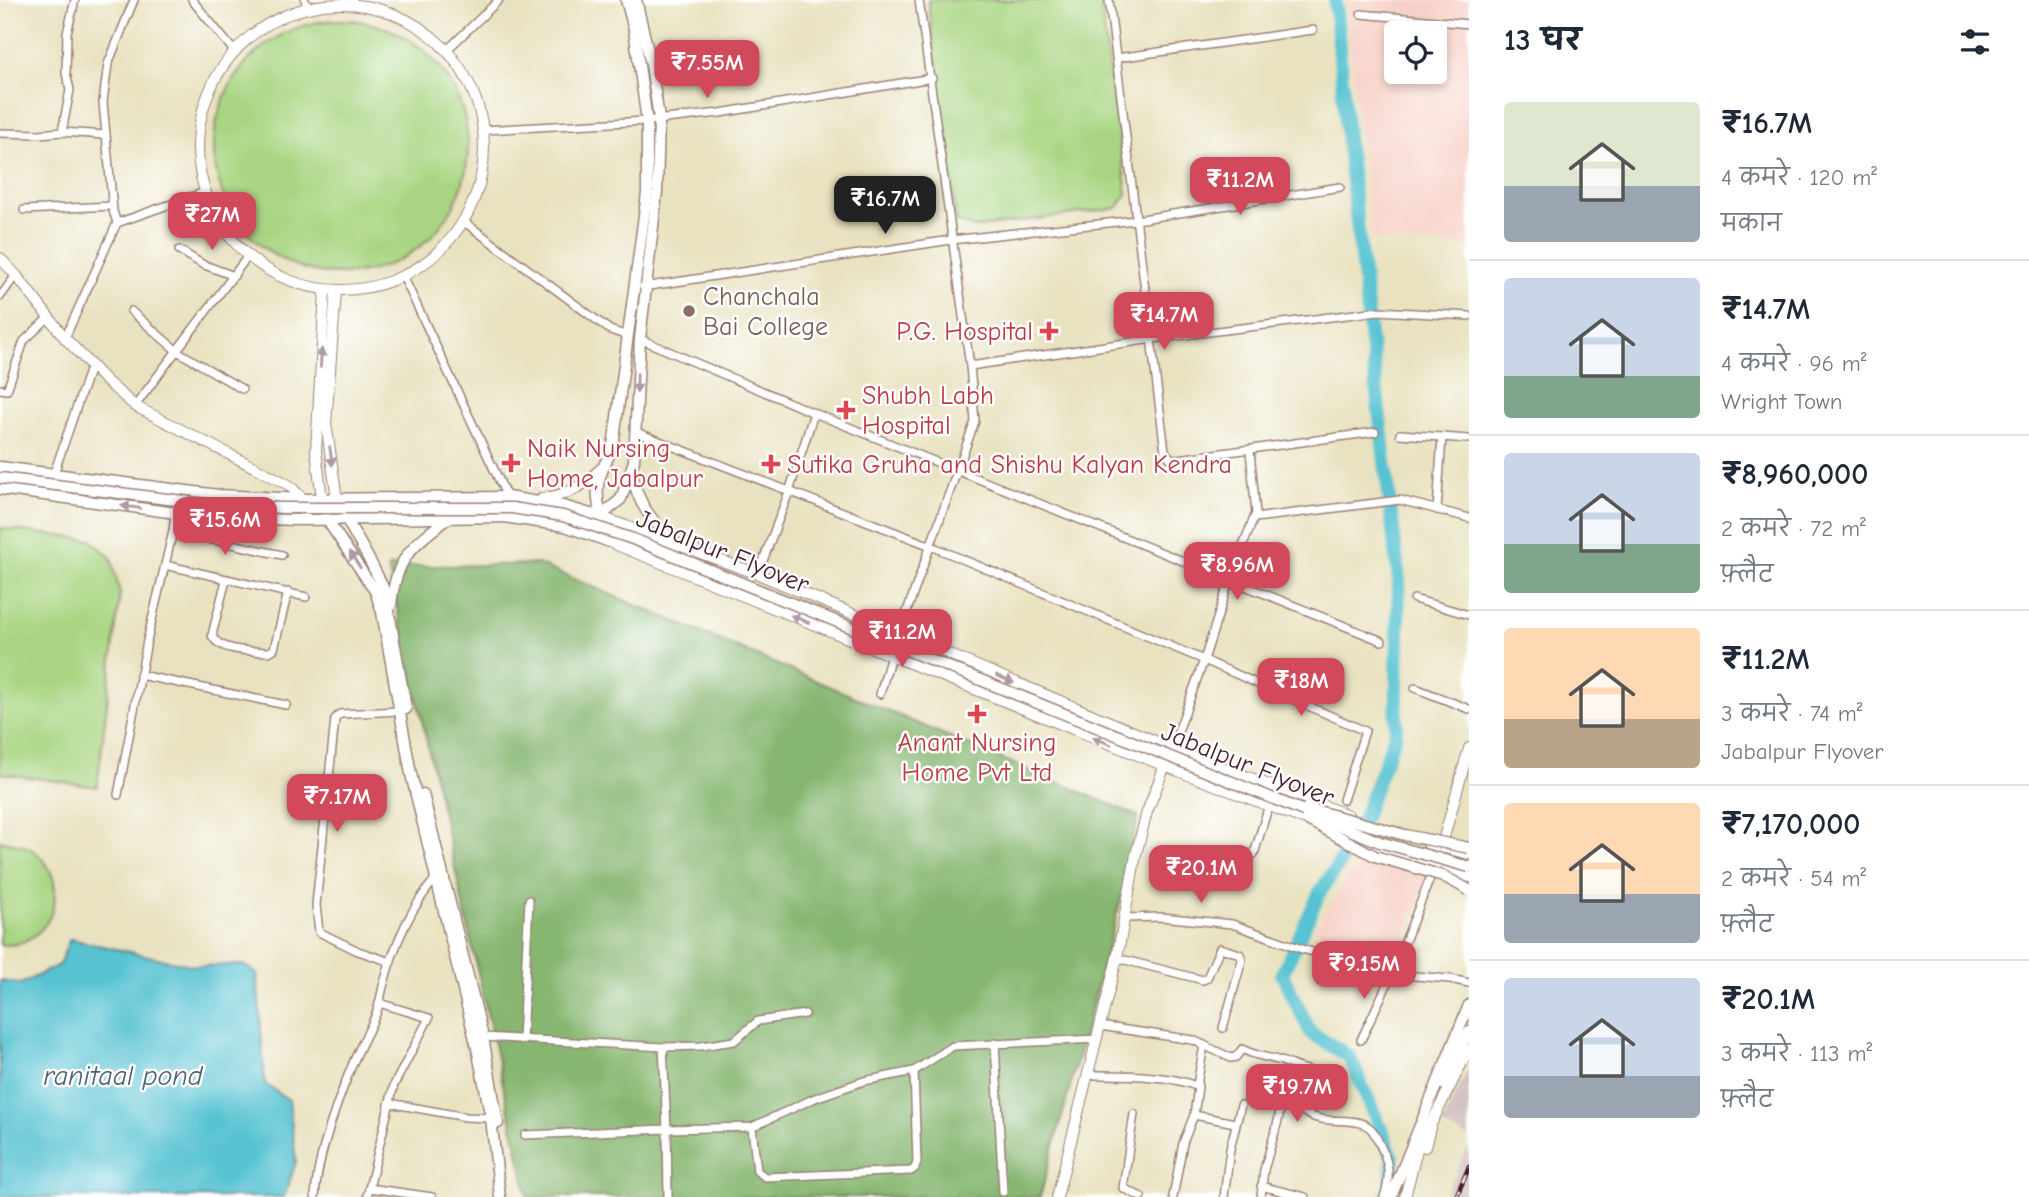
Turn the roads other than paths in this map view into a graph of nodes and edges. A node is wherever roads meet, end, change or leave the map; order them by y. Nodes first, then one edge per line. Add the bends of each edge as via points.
1 (75, 0) edge
2 (134, 0) edge
3 (192, 0) edge
4 (499, 0) edge
5 (626, 0) edge
6 (636, 0) edge
7 (919, 0) edge
8 (1109, 0) edge
9 (353, 2) edge
10 (306, 3) edge
11 (377, 3) edge
12 (1361, 14) dead end
13 (1469, 24) edge
14 (1313, 30) dead end
15 (447, 50) junction
16 (234, 51) junction
17 (1117, 58) junction
18 (932, 78) junction
19 (653, 120) junction
20 (484, 130) junction
21 (62, 132) junction
22 (0, 133) edge
23 (105, 135) junction
24 (1340, 187) dead end
25 (205, 192) junction
26 (112, 206) junction
27 (24, 210) dead end
28 (1136, 220) junction
29 (463, 221) junction
30 (117, 223) junction
31 (951, 240) junction
32 (178, 250) dead end
33 (248, 256) junction
34 (0, 258) edge
35 (16, 275) junction
36 (234, 276) junction
37 (402, 276) junction
38 (640, 287) junction
39 (331, 290) junction
40 (0, 297) edge
41 (131, 311) dead end
42 (1469, 316) edge
43 (48, 318) junction
44 (65, 338) junction
45 (634, 338) junction
46 (1152, 339) junction
47 (177, 351) junction
48 (91, 365) junction
49 (970, 366) junction
50 (0, 389) edge
51 (242, 389) dead end
52 (135, 406) junction
53 (814, 413) junction
54 (636, 432) junction
55 (1375, 432) dead end
56 (1400, 434) dead end
57 (1441, 437) junction
58 (1469, 439) edge
59 (1250, 451) junction
60 (0, 467) edge
61 (603, 468) junction
62 (957, 470) junction
63 (631, 471) junction
64 (54, 473) junction
65 (0, 478) edge
66 (0, 489) edge
67 (178, 491) junction
68 (789, 492) junction
69 (508, 497) junction
70 (303, 499) junction
71 (321, 499) junction
72 (337, 499) junction
73 (536, 500) junction
74 (1437, 510) junction
75 (176, 513) junction
76 (601, 517) junction
77 (448, 518) junction
78 (1255, 518) junction
79 (1469, 518) edge
80 (345, 519) junction
81 (304, 520) junction
82 (327, 520) junction
83 (578, 530) junction
84 (173, 531) junction
85 (607, 541) junction
86 (677, 543) junction
87 (931, 546) junction
88 (282, 555) dead end
89 (165, 565) junction
90 (758, 574) junction
91 (226, 580) junction
92 (1230, 580) junction
93 (288, 592) junction
94 (306, 597) dead end
95 (1414, 599) dead end
96 (390, 612) junction
97 (1469, 615) edge
98 (900, 635) junction
99 (1382, 641) dead end
100 (891, 656) junction
101 (1204, 660) junction
102 (140, 675) junction
103 (1415, 688) dead end
104 (880, 695) dead end
105 (286, 705) dead end
106 (1469, 709) edge
107 (399, 711) junction
108 (1172, 748) junction
109 (1469, 748) edge
110 (1165, 766) junction
111 (118, 795) dead end
112 (1343, 800) dead end
113 (1269, 805) junction
114 (1296, 807) junction
115 (1441, 848) junction
116 (1469, 851) edge
117 (1254, 854) dead end
118 (1435, 867) junction
119 (1469, 867) edge
120 (1469, 877) edge
121 (436, 878) junction
122 (1469, 890) edge
123 (529, 900) dead end
124 (1124, 918) junction
125 (1117, 958) junction
126 (391, 962) junction
127 (1392, 974) junction
128 (1469, 984) edge
129 (379, 1003) junction
130 (1469, 1005) edge
131 (805, 1014) dead end
132 (1100, 1026) junction
133 (1223, 1028) dead end
134 (1469, 1032) edge
135 (483, 1037) junction
136 (1097, 1039) junction
137 (522, 1040) junction
138 (1361, 1040) dead end
139 (995, 1043) junction
140 (1204, 1045) junction
141 (663, 1047) junction
142 (1469, 1049) edge
143 (914, 1071) junction
144 (1087, 1075) junction
145 (1307, 1083) junction
146 (1197, 1085) junction
147 (389, 1103) junction
148 (1241, 1105) dead end
149 (1134, 1114) dead end
150 (1194, 1115) junction
151 (491, 1118) junction
152 (1235, 1123) junction
153 (752, 1127) junction
154 (667, 1129) junction
155 (525, 1135) dead end
156 (1261, 1186) junction
157 (369, 1188) junction
158 (1003, 1192) dead end
159 (315, 1197) edge
160 (367, 1197) edge
161 (432, 1197) edge
162 (499, 1197) edge
163 (507, 1197) edge
164 (668, 1197) edge
165 (1057, 1197) edge
166 (1141, 1197) edge
167 (1173, 1197) edge
168 (1224, 1197) edge
169 (1261, 1197) edge
170 (1305, 1197) edge
171 (1384, 1197) edge
172 (1391, 1197) edge
173 (1405, 1197) edge
174 (1412, 1197) edge

1 - 21 street via 67,33 70,90
2 - 23 street via 108,64
3 - 16 street
4 - 15 street
5 - 19 main road
6 - 19 main road via 651,64
7 - 18 street
8 - 17 street
9 - 10 street
9 - 11 street
10 - 16 street via 269,22
11 - 15 street via 426,31
12 - 13 street
14 - 17 street
15 - 20 street via 472,87
16 - 25 street via 217,73 202,107 197,144
17 - 28 street
18 - 19 street
18 - 31 street
19 - 20 street
19 - 38 main road via 657,192
20 - 29 street via 482,172
21 - 22 street
21 - 23 street
23 - 26 street
24 - 28 street
25 - 30 street
25 - 33 street via 214,216
26 - 27 street
26 - 30 street
28 - 31 street
28 - 46 street
29 - 37 street via 446,246
29 - 45 street via 610,330
30 - 44 street
31 - 38 street
31 - 49 street
32 - 36 street
33 - 36 street
33 - 39 street via 297,285
34 - 35 street
35 - 40 street
35 - 43 street
36 - 47 street
37 - 39 street via 375,288
37 - 69 street
38 - 45 main road
71 -> 39 street via 316,451
39 -> 72 street via 326,423
41 - 47 street
42 - 46 street via 1378,311
43 - 44 street
43 - 50 street via 24,341 6,390
44 - 48 street
45 - 53 street
45 -> 54 main road
45 - 61 main road via 613,447
46 - 49 street
46 - 59 street via 1165,451 1170,458
47 - 51 street
47 - 52 street
48 - 52 street
48 - 64 street
49 - 62 street via 975,421
52 - 70 street via 289,485
53 - 62 street
53 - 68 street
54 - 63 main road
54 - 68 street
55 - 59 street
56 - 57 street
57 - 58 street
57 - 74 street
59 - 78 street
60 - 64 main road
61 - 73 main road via 578,489
61 - 76 main road via 596,489
62 - 87 street
62 - 92 street
63 - 76 main road via 621,499
63 - 86 main road via 644,510
64 - 67 main road
65 - 114 main road, Jabalpur Flyover, bridge via 215,505 513,508 563,516 646,544
75 -> 66 main road
67 - 70 main road
67 - 75 street
68 - 87 street
68 - 90 street
69 - 72 main road
69 - 73 main road
70 - 71 main road
70 - 81 street
71 - 72 main road
71 - 82 main road
72 - 80 main road
73 - 76 main road
74 - 78 street via 1399,500 1376,501
74 - 79 street
75 - 81 main road
75 - 84 street
76 - 83 main road
76 - 85 main road
76 - 86 street
77 - 80 main road
77 - 83 main road via 505,517
77 - 96 main road via 404,557 393,583
78 - 92 street
80 - 82 main road
80 - 96 main road via 380,579
81 - 82 main road
107 -> 82 main road via 375,591
83 - 85 main road
84 - 88 street
84 - 89 street
100 -> 85 street
86 - 90 street
87 - 98 street
87 - 101 street
89 - 91 street
89 - 102 street
90 - 98 street
91 - 93 street
91 - 93 street via 212,635 224,646 274,649
92 - 99 street
92 - 101 street
93 - 94 street
95 - 97 street
96 - 135 main road via 414,758
98 - 100 street
98 -> 108 street
100 - 104 street
110 -> 100 street
101 - 108 street
101 - 112 street via 1365,731
102 - 105 street
102 - 111 street
103 - 106 street
107 - 121 main road
107 - 126 street via 340,714 335,719 316,905 319,932
108 - 110 street
108 - 115 street, bridge
109 - 115 street
110 - 113 street
110 - 124 street via 1147,812
113 - 117 street
113 - 118 street, bridge
114 - 116 main road, bridge
114 - 119 main road, Jabalpur Flyover, bridge via 1380,842
114 - 122 main road, bridge via 1303,817 1375,856 1443,876
115 - 116 street
115 - 118 street
118 - 120 street
118 - 127 street
121 - 126 street via 421,895
121 - 151 main road
123 - 137 street
124 - 125 street
124 - 127 street via 1232,924
125 - 132 street
125 - 133 street via 1203,980 1220,947 1240,954
126 - 129 street
127 - 128 street
127 - 138 street
129 - 147 street via 429,1018
129 - 159 street via 337,1108
130 - 172 main road
131 - 141 street via 758,1021 722,1045
132 - 136 street
132 - 140 street
134 - 173 street via 1424,1122
135 - 137 street
135 - 163 main road
136 - 139 street
136 - 144 street
137 - 141 street
139 - 143 street via 953,1046
139 - 158 street
140 - 145 street via 1231,1059 1242,1049 1255,1057 1308,1070
140 - 146 street
141 - 154 street
142 - 174 street via 1431,1124
143 - 153 street via 864,1081
143 - 153 street via 917,1162 911,1171 762,1176 756,1166
144 - 146 street
144 - 165 street
145 - 156 street via 1285,1083
145 - 171 street via 1303,1110 1307,1114 1334,1122 1353,1121 1372,1130 1389,1170
146 - 150 street
147 - 151 street via 466,1118
147 - 157 street
148 - 152 street
149 - 166 street via 1123,1188
150 - 152 street
150 - 167 street via 1183,1143
151 - 162 main road
152 - 168 street
153 - 154 street
154 - 155 street
154 - 164 street
156 - 169 street
156 - 170 street
157 - 160 street
157 - 161 street

